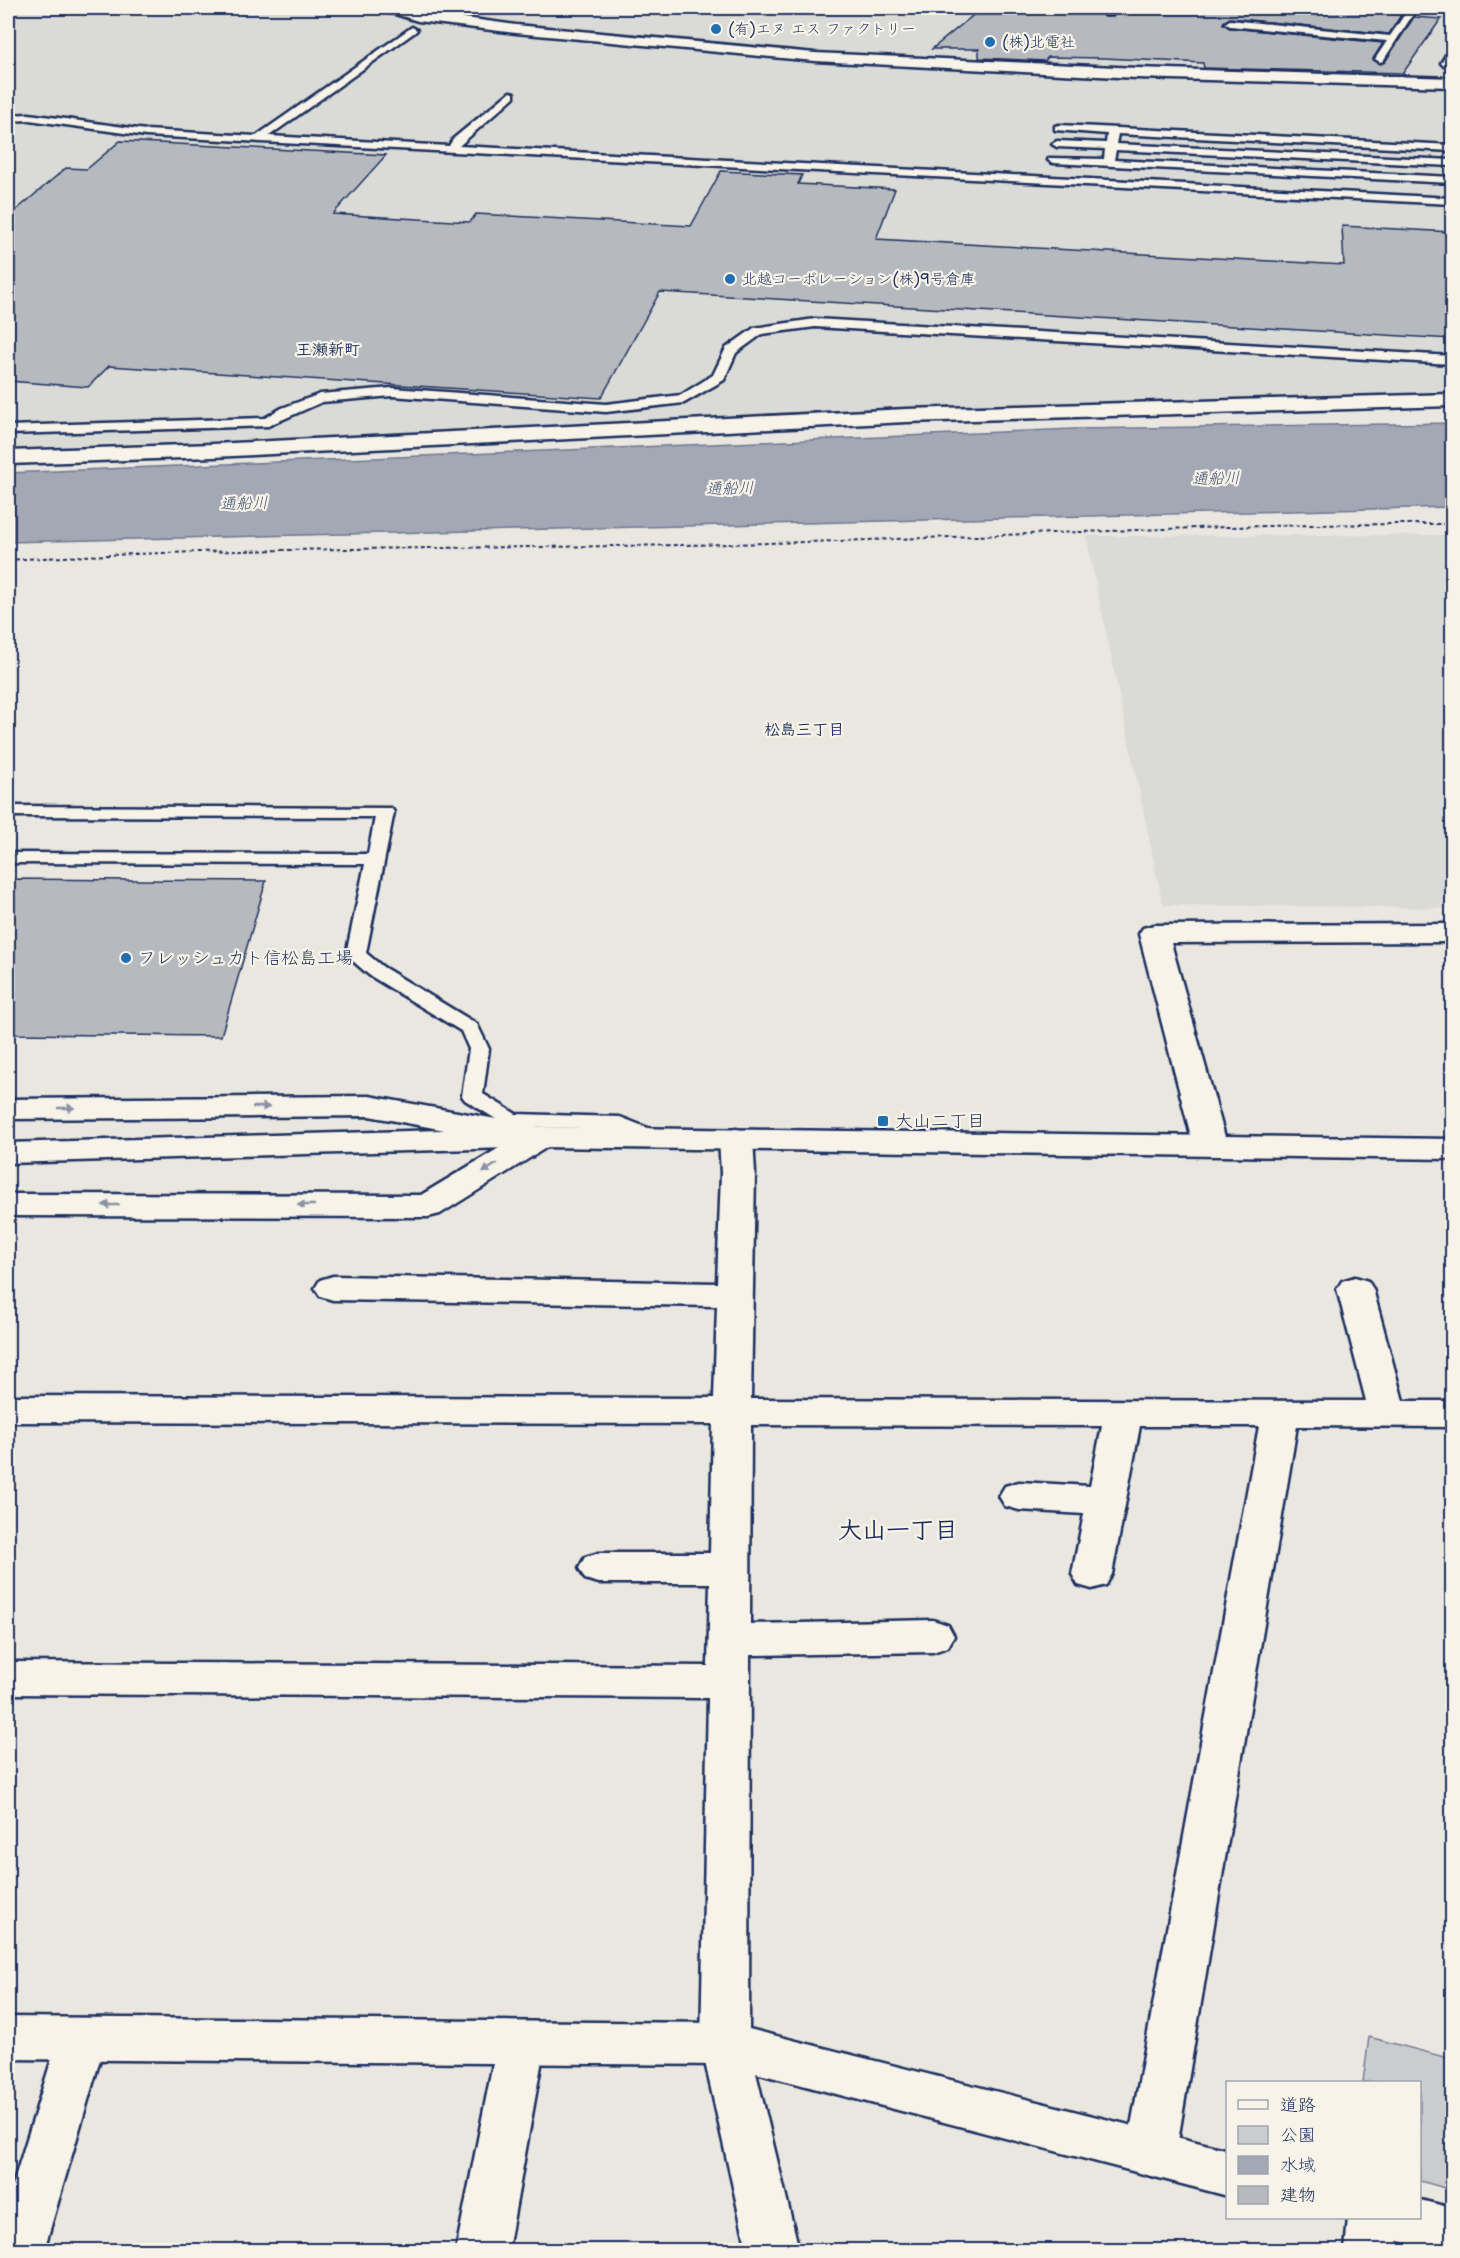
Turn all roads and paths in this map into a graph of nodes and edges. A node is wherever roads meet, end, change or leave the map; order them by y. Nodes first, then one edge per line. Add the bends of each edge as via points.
1 (380, 8) edge
2 (1413, 8) edge
3 (399, 9) edge
4 (1230, 23) dead end
5 (412, 30) dead end
6 (1394, 39) junction
7 (1452, 52) edge
8 (1380, 59) dead end
9 (1446, 63) dead end
10 (1452, 83) edge
11 (510, 95) dead end
12 (8, 118) edge
13 (1059, 128) dead end
14 (1113, 131) junction
15 (258, 139) junction
16 (1057, 144) dead end
17 (1111, 147) junction
18 (1452, 148) edge
19 (452, 149) junction
20 (1053, 160) dead end
21 (1108, 163) junction
22 (1452, 163) edge
23 (1452, 180) edge
24 (1105, 183) junction
25 (1452, 201) edge
26 (1452, 360) edge
27 (1452, 400) edge
28 (8, 430) edge
29 (8, 458) edge
30 (1452, 524) edge
31 (8, 560) edge
32 (8, 811) edge
33 (8, 858) edge
34 (375, 859) junction
35 (1452, 933) edge
36 (8, 1109) edge
37 (540, 1137) junction
38 (654, 1138) junction
39 (736, 1139) junction
40 (1210, 1144) junction
41 (1452, 1149) edge
42 (8, 1153) edge
43 (8, 1204) edge
44 (333, 1288) dead end
45 (1355, 1289) dead end
46 (735, 1295) junction
47 (8, 1409) edge
48 (732, 1410) junction
49 (1124, 1412) junction
50 (1280, 1413) junction
51 (1388, 1414) junction
52 (1452, 1414) edge
53 (1019, 1496) dead end
54 (1106, 1501) junction
55 (599, 1568) dead end
56 (731, 1568) junction
57 (1092, 1574) dead end
58 (933, 1636) dead end
59 (731, 1640) junction
60 (8, 1678) edge
61 (730, 1682) junction
62 (8, 2038) edge
63 (82, 2039) junction
64 (521, 2043) junction
65 (724, 2044) junction
66 (1151, 2154) junction
67 (1226, 2174) edge
68 (1374, 2219) edge
69 (1403, 2219) edge
70 (1452, 2232) edge
71 (18, 2250) edge
72 (482, 2250) edge
73 (773, 2250) edge
74 (1371, 2250) edge

1 - 3 street
2 - 6 lane
3 - 10 street via 418,17 484,25 815,57
4 - 6 lane
5 - 15 lane
6 - 8 lane
7 - 9 lane
11 - 19 lane
12 - 15 lane via 29,117 146,133
13 - 14 lane
14 - 17 lane
14 - 18 lane
15 - 19 lane
16 - 17 lane
17 - 21 lane
17 - 22 lane
19 - 24 lane
20 - 21 lane
21 - 23 lane
21 - 24 lane
24 - 25 lane
26 - 28 lane via 815,323 758,331 730,351 719,377 684,399 606,408 392,392 320,398 268,422
27 - 29 street via 1001,412
30 - 31 path via 1329,523 523,548 269,548
32 - 34 lane via 386,812
33 - 34 lane
34 - 38 lane via 356,955 470,1028 479,1049 472,1096 511,1120 620,1123
35 - 40 street via 1154,934
36 -> 37 street via 369,1106
37 - 38 street
37 - 42 street
37 -> 43 street via 428,1206
38 - 39 street
39 - 40 street
39 - 46 street
40 - 41 street
44 - 46 street
45 - 51 street
46 - 48 street
47 - 48 street
48 - 49 street
48 - 56 street
49 - 50 street
49 - 54 street
50 - 51 street
50 - 66 street
51 - 52 street
53 - 54 street
54 - 57 street
55 - 56 street
56 - 59 street
58 - 59 street
59 - 61 street
60 - 61 street
61 - 65 street
62 - 63 street
63 - 64 street
63 - 71 street
64 - 65 street
64 - 72 street
65 - 66 street
65 - 73 street
66 - 67 street
68 - 74 street
69 - 70 street

